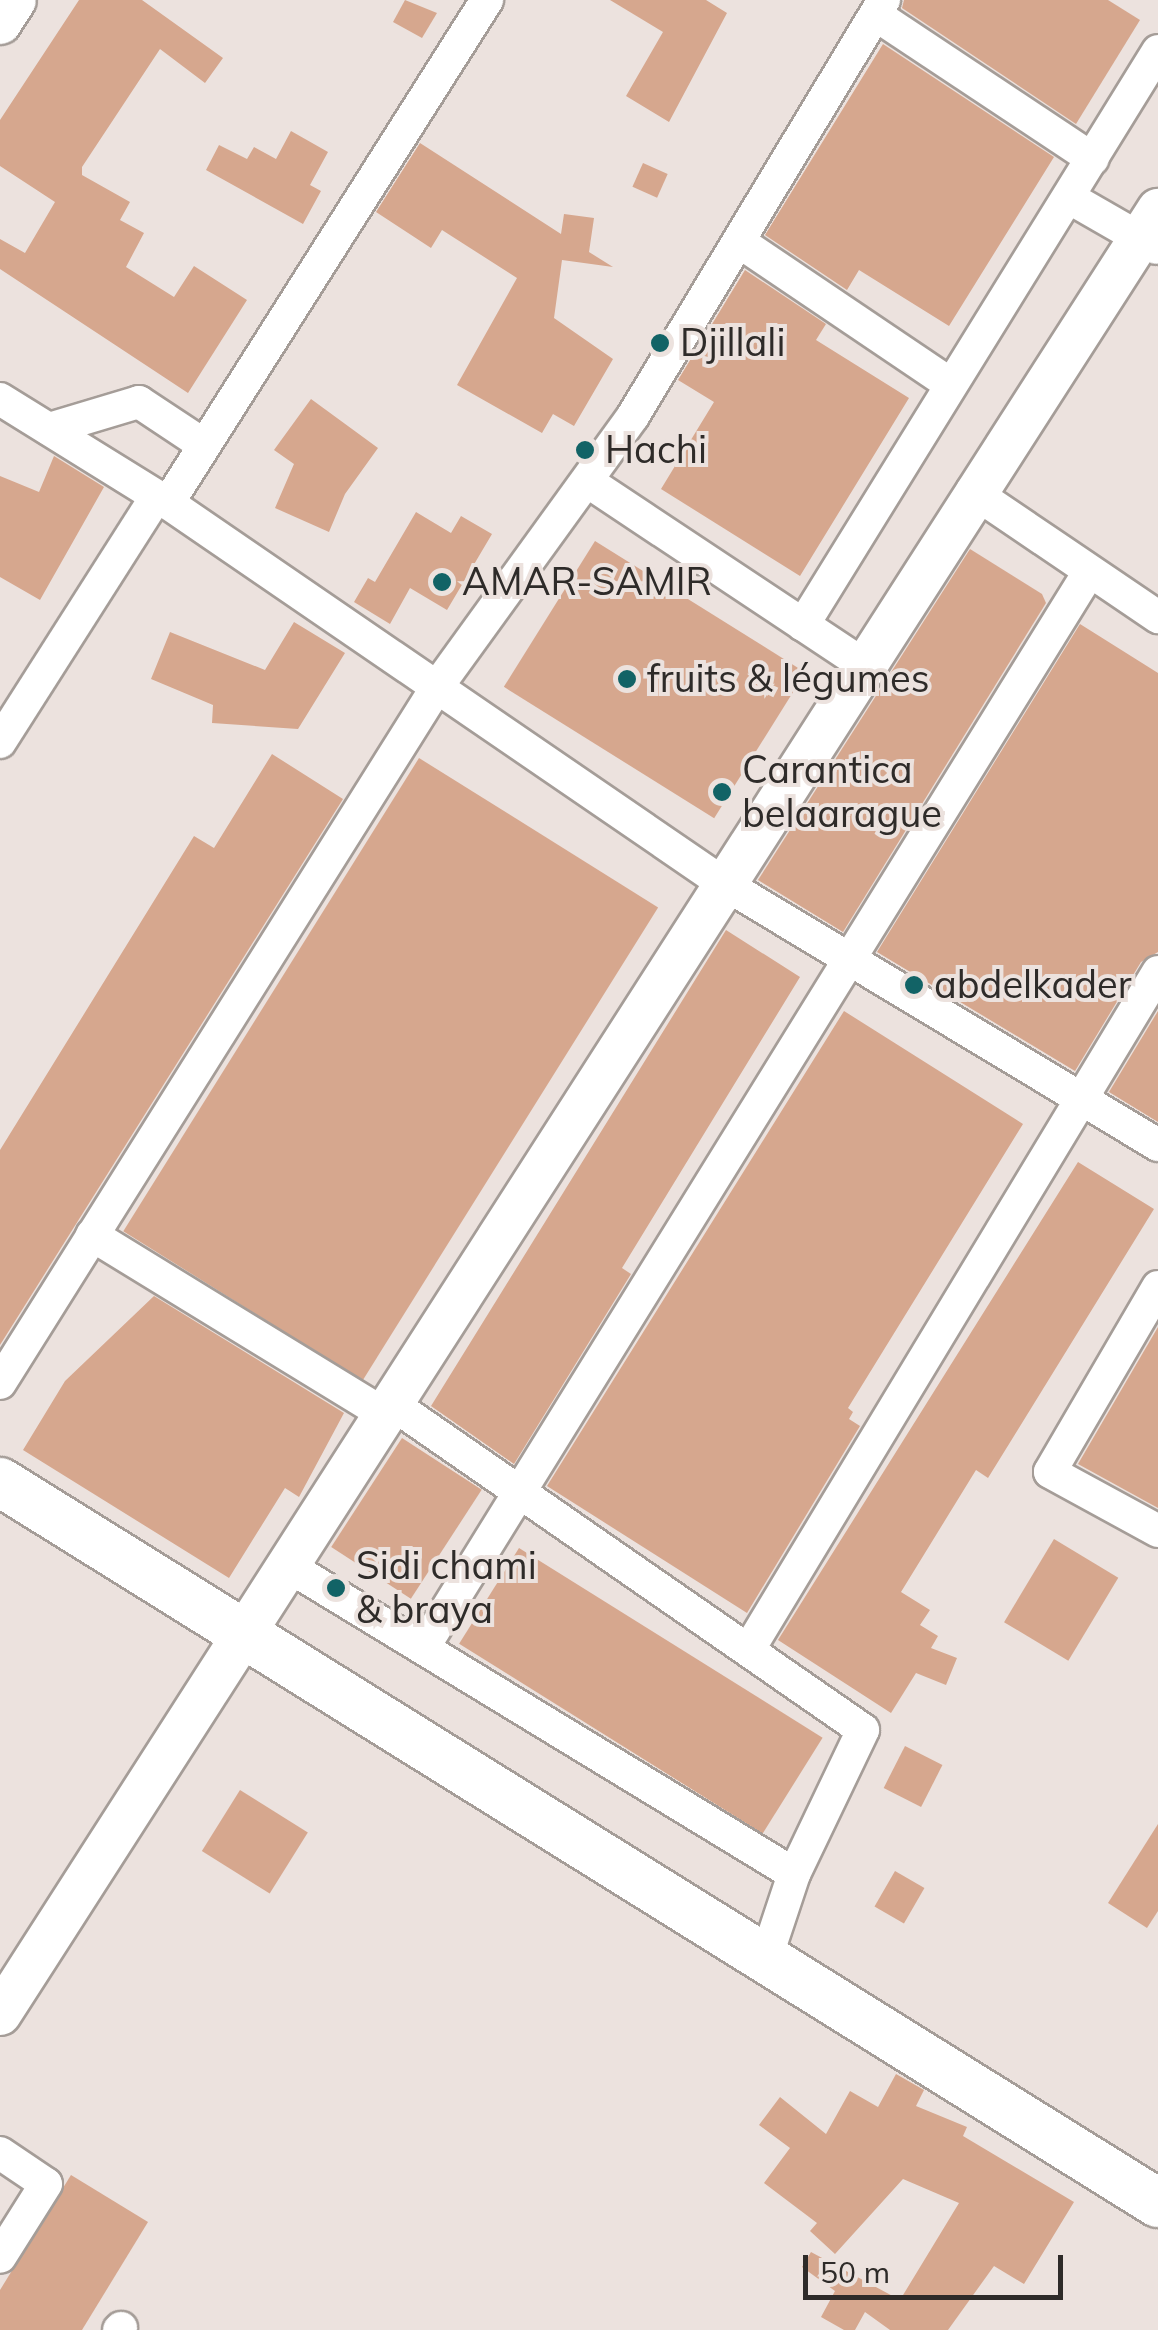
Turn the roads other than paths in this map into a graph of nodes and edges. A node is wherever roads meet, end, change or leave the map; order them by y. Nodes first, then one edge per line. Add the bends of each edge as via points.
1 (15, 0) edge
2 (486, 0) edge
3 (880, 8) edge
4 (0, 24) edge
5 (1158, 52) edge
6 (1093, 159) junction
7 (1070, 198) junction
8 (1152, 232) edge
9 (740, 243) junction
10 (950, 384) junction
11 (0, 399) edge
12 (48, 429) junction
13 (204, 445) junction
14 (586, 481) junction
15 (972, 491) junction
16 (162, 500) junction
17 (1090, 572) junction
18 (1158, 617) edge
19 (803, 624) junction
20 (862, 664) junction
21 (438, 687) junction
22 (0, 742) edge
23 (722, 882) junction
24 (846, 957) junction
25 (1158, 972) edge
26 (1078, 1096) junction
27 (1158, 1145) edge
28 (92, 1235) junction
29 (1158, 1286) edge
30 (0, 1383) edge
31 (387, 1408) junction
32 (0, 1482) edge
33 (520, 1491) junction
34 (1158, 1531) edge
35 (288, 1566) junction
36 (246, 1631) junction
37 (424, 1648) junction
38 (748, 1649) junction
39 (794, 1874) junction
40 (766, 1958) junction
41 (1, 2010) edge
42 (0, 2154) edge
43 (1158, 2203) edge
44 (0, 2257) edge

1 - 4 street
2 - 13 street
3 - 6 street
3 - 9 street
5 - 6 street
6 - 7 street
7 - 8 street
7 - 10 street
8 - 15 street
9 - 10 street
9 - 14 street
10 - 19 street
11 - 12 street
12 - 13 street via 139,402
12 - 16 street
13 - 16 street
14 - 19 street
14 - 21 street
15 - 17 street
15 - 20 street
16 - 21 street
16 - 22 street
17 - 18 street
17 - 24 street
19 - 20 street
20 - 23 street
21 - 23 street
21 - 28 street
23 - 24 street
23 - 31 street
24 - 26 street
24 - 33 street
25 - 26 street
26 - 27 street
26 - 38 street
28 - 30 street
28 - 31 street
29 - 34 street via 1050,1472
31 - 33 street
31 - 35 street
32 - 36 main road
33 - 37 street
33 - 38 street
35 - 36 street
35 - 37 street
36 - 40 main road
36 - 41 street
37 - 39 street
38 - 39 street via 863,1730
39 - 40 street
40 - 43 main road
42 - 44 street via 46,2184

